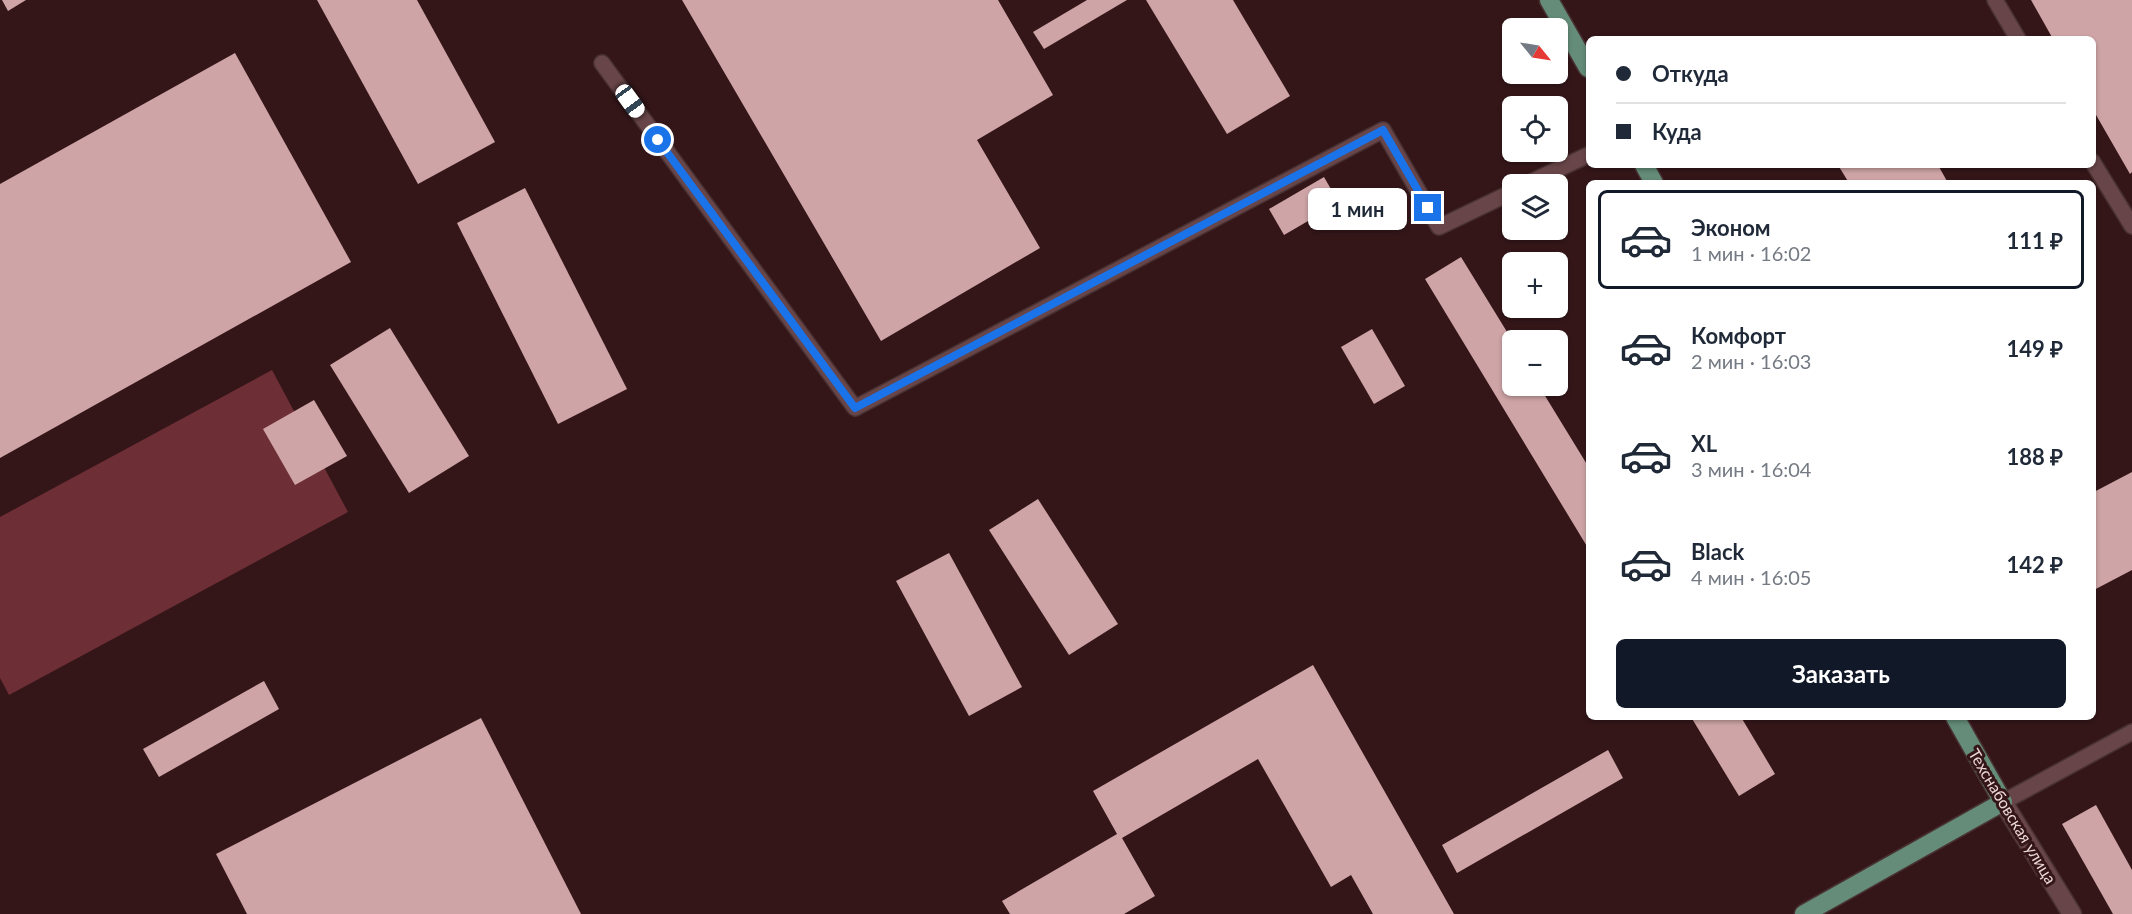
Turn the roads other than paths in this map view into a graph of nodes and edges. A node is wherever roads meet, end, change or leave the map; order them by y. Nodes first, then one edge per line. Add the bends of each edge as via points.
1 (1549, 0) edge
2 (1995, 0) edge
3 (2016, 36) edge
4 (602, 63) dead end
5 (1586, 65) edge
6 (1586, 156) edge
7 (2096, 168) edge
8 (1548, 174) edge
9 (1502, 197) edge
10 (2132, 226) edge
11 (1957, 720) edge
12 (2132, 732) edge
13 (2003, 802) junction
14 (1804, 914) edge
15 (2072, 914) edge

1 - 5 main road
2 - 3 lane
4 - 9 lane via 855,408 1383,130 1439,227
6 - 8 lane
7 - 10 lane
11 - 13 main road, Техснабовская улица
12 - 13 lane
13 - 14 main road
13 - 15 street, Техснабовская улица

